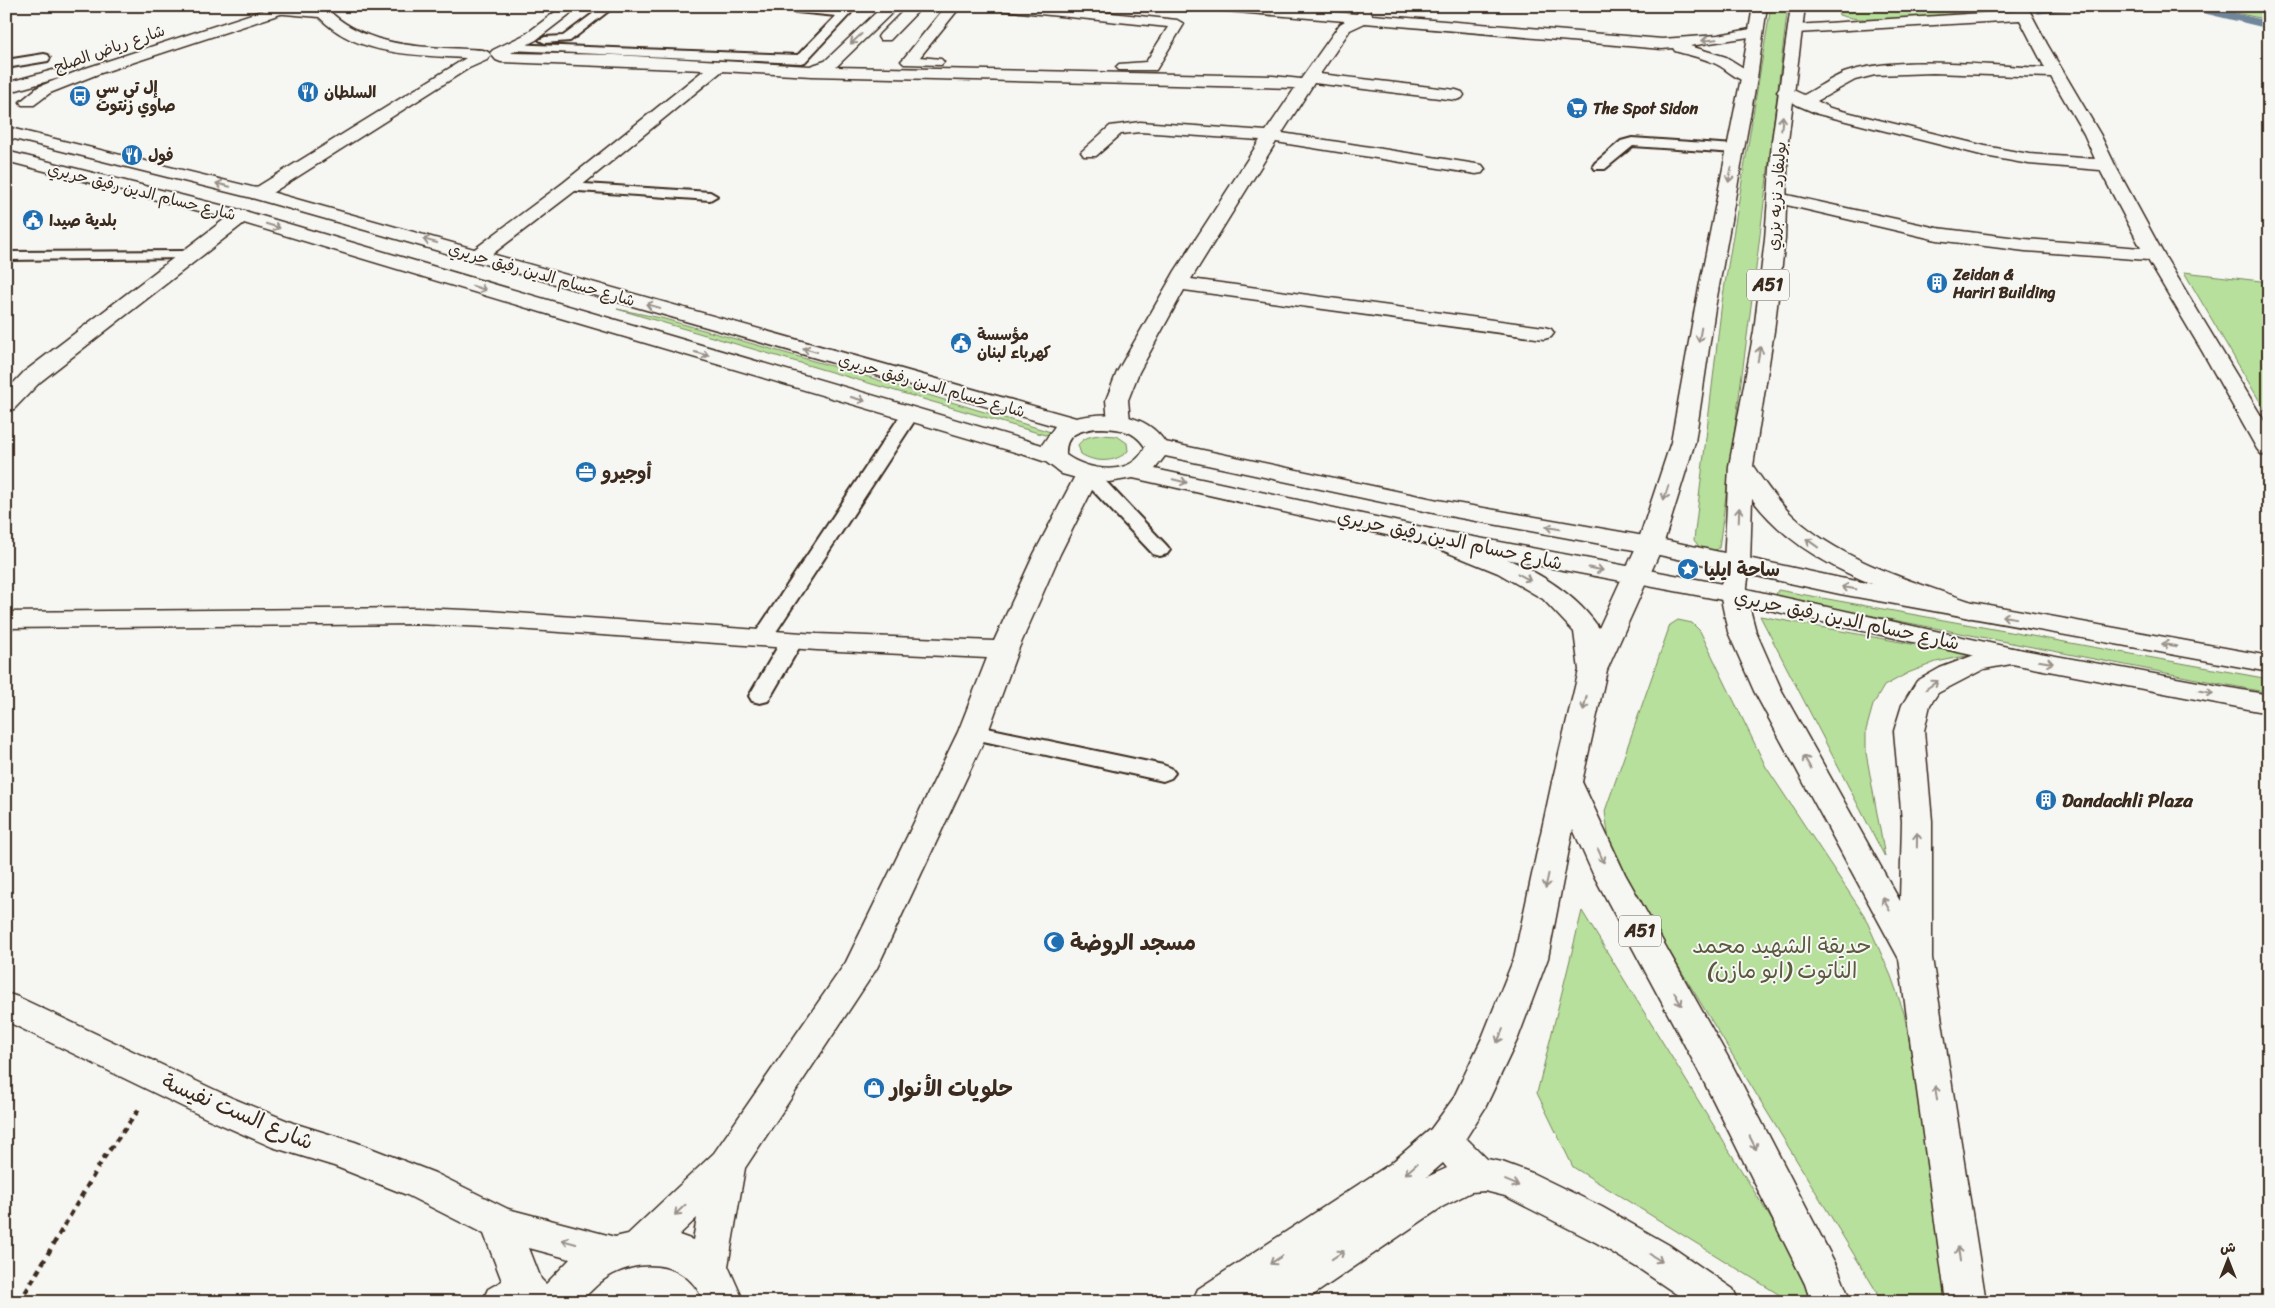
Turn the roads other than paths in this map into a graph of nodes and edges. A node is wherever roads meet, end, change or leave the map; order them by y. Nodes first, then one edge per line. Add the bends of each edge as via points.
1 (562, 6) edge
2 (573, 6) edge
3 (610, 6) edge
4 (767, 6) edge
5 (892, 6) edge
6 (916, 6) edge
7 (954, 6) edge
8 (1000, 6) edge
9 (1214, 6) edge
10 (1760, 6) edge
11 (1798, 6) edge
12 (277, 8) edge
13 (1170, 9) dead end
14 (318, 10) edge
15 (2022, 11) edge
16 (1364, 12) edge
17 (1156, 22) junction
18 (1796, 30) junction
19 (1756, 32) junction
20 (1662, 44) junction
21 (876, 45) dead end
22 (499, 52) junction
23 (44, 58) dead end
24 (863, 58) dead end
25 (6, 64) edge
26 (719, 65) junction
27 (812, 71) junction
28 (851, 72) junction
29 (2056, 73) junction
30 (1749, 78) junction
31 (1309, 80) junction
32 (6, 88) edge
33 (1785, 92) junction
34 (6, 94) edge
35 (1456, 95) dead end
36 (1804, 102) junction
37 (17, 119) edge
38 (1272, 136) junction
39 (1735, 150) junction
40 (1090, 152) dead end
41 (6, 156) edge
42 (2106, 165) junction
43 (1600, 166) dead end
44 (1476, 169) dead end
45 (568, 187) junction
46 (258, 194) junction
47 (710, 196) dead end
48 (1778, 198) junction
49 (241, 216) junction
50 (190, 255) junction
51 (479, 255) junction
52 (2154, 255) junction
53 (6, 256) edge
54 (1178, 283) junction
55 (594, 289) junction
56 (564, 314) junction
57 (1544, 333) dead end
58 (6, 404) edge
59 (910, 414) junction
60 (1119, 422) junction
61 (1076, 425) junction
62 (1157, 447) junction
63 (2269, 449) edge
64 (1054, 457) junction
65 (1741, 466) junction
66 (1132, 470) junction
67 (1088, 474) junction
68 (1431, 537) junction
69 (1650, 545) junction
70 (1160, 550) dead end
71 (1635, 576) junction
72 (1735, 579) junction
73 (1969, 610) junction
74 (6, 620) edge
75 (762, 638) junction
76 (792, 641) junction
77 (1004, 650) junction
78 (2012, 656) junction
79 (2269, 664) edge
80 (1593, 670) junction
81 (760, 696) dead end
82 (2269, 704) edge
83 (973, 732) junction
84 (1163, 773) dead end
85 (1567, 782) junction
86 (1916, 959) junction
87 (6, 1006) edge
88 (1444, 1140) junction
89 (727, 1164) junction
90 (1477, 1174) junction
91 (500, 1223) junction
92 (627, 1252) junction
93 (715, 1285) edge
94 (529, 1299) edge
95 (1212, 1302) edge
96 (1269, 1302) edge
97 (1719, 1302) edge
98 (1832, 1302) edge
99 (1966, 1302) edge

1 - 22 main road
2 - 22 main road via 531,38
3 - 22 lane via 566,39
4 - 22 lane via 845,12 801,59
5 -> 27 main road via 830,64
6 - 21 main road
7 - 17 main road via 909,61 1151,68 1177,24
8 - 17 main road
9 - 16 main road
10 - 19 main road
11 - 18 main road, بوليفارد نزيه بزري / A51
12 - 14 main road
12 - 32 main road, شارع رياض الصلح
12 - 37 main road, شارع رياض الصلح via 44,90
13 - 17 main road
14 - 22 main road via 345,33 387,46
15 - 18 main road
15 - 29 main road
16 - 20 main road
16 - 31 main road via 1345,27
18 - 33 main road, بوليفارد نزيه بزري / A51
19 -> 20 main road
19 - 30 main road
20 - 30 main road via 1721,60
22 - 26 main road
22 - 46 main road via 464,65
23 - 25 lane
24 - 28 main road
26 - 27 main road
26 - 45 main road
27 - 28 main road
28 - 31 main road
29 - 36 main road via 1933,68 1874,70 1849,77
29 - 42 main road via 2092,134
30 - 39 main road
31 - 35 main road
31 - 38 main road
33 - 36 main road
48 -> 33 main road, بوليفارد نزيه بزري / A51
34 - 37 main road, شارع حسام الدين رفيق حريري via 20,97
36 - 42 main road via 1824,111 1992,152 2043,161
46 -> 37 main road, شارع حسام الدين رفيق حريري
38 - 40 main road via 1127,128 1116,130
38 - 44 main road
38 - 54 main road
39 - 43 lane via 1632,142
39 -> 69 main road via 1683,442
41 - 49 main road, شارع حسام الدين رفيق حريري
42 - 52 main road
45 - 47 lane
45 - 51 main road
51 -> 46 main road, شارع حسام الدين رفيق حريري
48 - 52 main road via 1937,234 2035,246
65 -> 48 main road, بوليفارد نزيه بزري / A51 via 1764,331
49 - 50 main road
49 -> 56 main road, شارع حسام الدين رفيق حريري
50 - 53 lane
50 - 58 main road via 32,378
51 - 55 main road, شارع حسام الدين رفيق حريري
52 - 63 main road via 2214,351
54 - 57 main road
54 - 60 main road via 1128,372 1117,400
55 - 56 main road
61 -> 55 main road, شارع حسام الدين رفيق حريري
56 -> 59 main road, شارع حسام الدين رفيق حريري
59 - 64 main road, شارع حسام الدين رفيق حريري
59 - 75 lane
60 - 61 main road
60 - 62 main road via 1150,434
61 - 64 main road via 1053,441
62 - 66 main road via 1151,460
69 -> 62 main road, شارع حسام الدين رفيق حريري via 1438,507
64 - 67 main road, شارع حسام الدين رفيق حريري via 1073,470
72 -> 65 main road, بوليفارد نزيه بزري / A51
73 -> 65 main road via 1839,560 1814,545 1768,504
66 - 67 main road via 1118,474
66 -> 68 main road, شارع حسام الدين رفيق حريري
67 - 70 lane
67 - 77 main road via 1047,554
68 -> 71 main road, شارع حسام الدين رفيق حريري
68 -> 80 main road via 1507,568 1552,593 1587,630
69 - 71 main road
69 - 72 main road, شارع حسام الدين رفيق حريري
71 - 72 main road, شارع حسام الدين رفيق حريري
71 - 80 main road
73 -> 72 main road, شارع حسام الدين رفيق حريري via 1840,586
72 - 78 main road, شارع حسام الدين رفيق حريري
86 -> 72 main road, A51 via 1768,691 1742,632
79 -> 73 main road, شارع حسام الدين رفيق حريري
74 - 75 main road via 416,616
75 - 76 main road
76 - 77 main road
76 - 81 lane
77 - 83 main road
78 -> 82 main road, شارع حسام الدين رفيق حريري
86 -> 78 main road via 1917,821 1909,730 1916,705 1926,687 1950,674 1977,662
80 -> 85 main road
83 - 84 lane
83 - 89 main road via 860,968
85 -> 88 main road via 1531,958 1500,1038 1467,1108
85 -> 98 main road, A51 via 1609,874 1716,1070
99 -> 86 main road, A51
87 - 91 main road, شارع الست نفيسة via 219,1108 285,1136 342,1153 421,1184
88 - 90 main road
88 -> 95 main road via 1403,1175
89 -> 92 main road
89 - 93 main road
96 -> 90 main road via 1428,1195
90 -> 97 main road via 1508,1180 1588,1219 1689,1279
92 -> 91 main road, شارع الست نفيسة
91 - 94 main road, شارع الست نفيسة
92 - 93 main road, شارع الست نفيسة via 652,1247 678,1251 700,1261
92 - 94 main road, شارع الست نفيسة via 597,1263 571,1282

